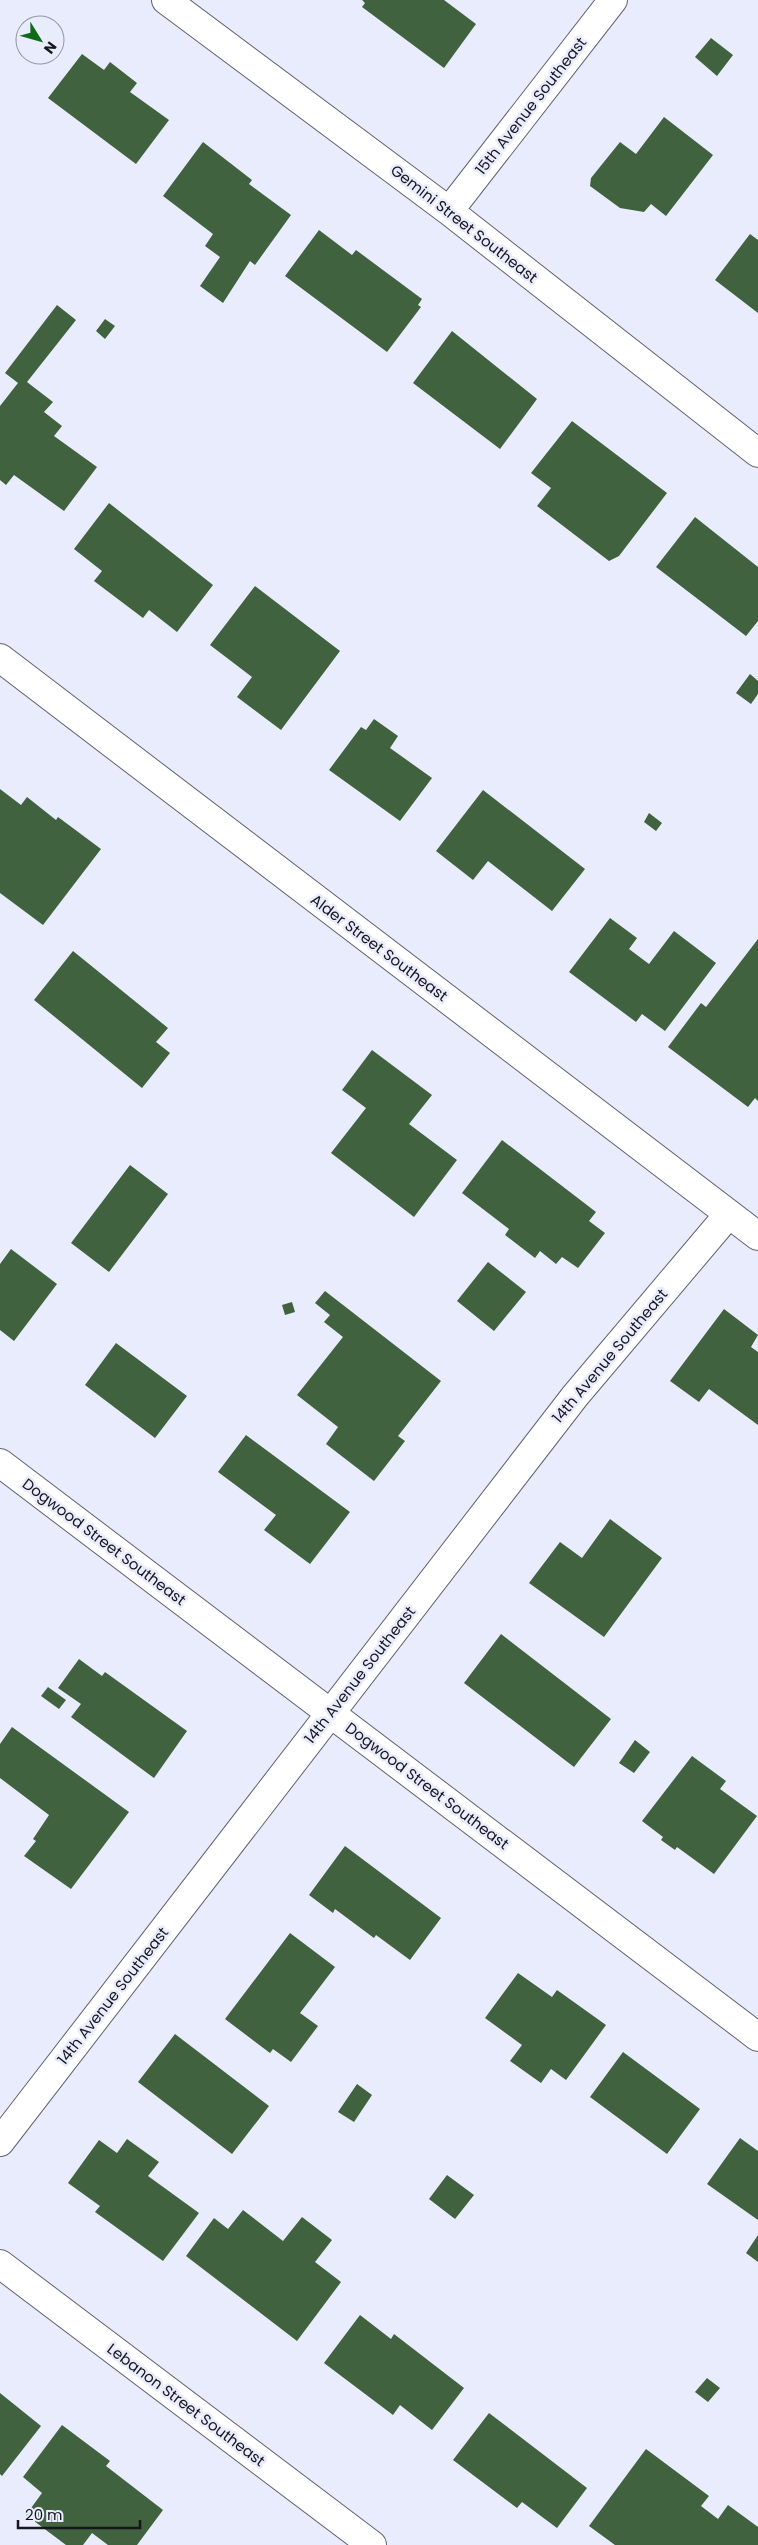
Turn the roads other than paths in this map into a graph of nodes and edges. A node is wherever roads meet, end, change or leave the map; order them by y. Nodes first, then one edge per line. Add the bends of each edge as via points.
1 (166, 0) edge
2 (613, 0) edge
3 (449, 211) junction
4 (758, 453) edge
5 (0, 658) edge
6 (728, 1215) junction
7 (758, 1236) edge
8 (0, 1463) edge
9 (330, 1713) junction
10 (758, 2037) edge
11 (0, 2142) edge
12 (0, 2264) edge
13 (372, 2545) edge

1 - 3 street, Gemini Street Southeast
2 - 3 street, 15th Avenue Southeast
3 - 4 street, Gemini Street Southeast
5 - 6 street, Alder Street Southeast
6 - 7 street, Alder Street Southeast
6 - 9 street, 14th Avenue Southeast via 575,1396
8 - 9 street, Dogwood Street Southeast
9 - 10 street, Dogwood Street Southeast
9 - 11 street, 14th Avenue Southeast
12 - 13 street, Lebanon Street Southeast

